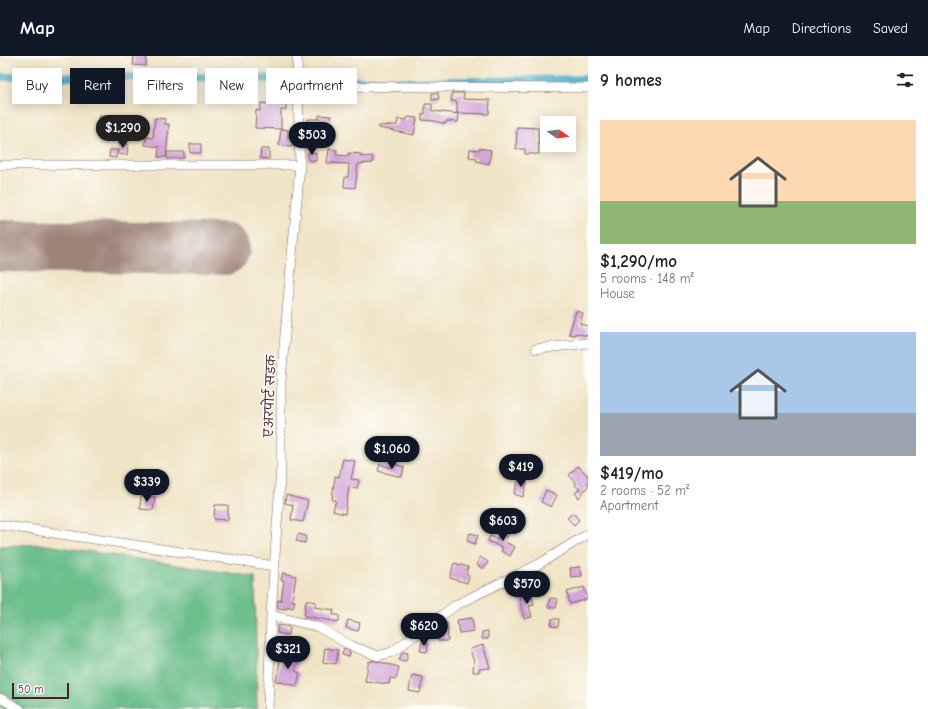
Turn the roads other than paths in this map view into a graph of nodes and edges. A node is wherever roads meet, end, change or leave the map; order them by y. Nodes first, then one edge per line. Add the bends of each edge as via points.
1 (297, 56) edge
2 (298, 68) edge
3 (357, 82) edge
4 (588, 88) edge
5 (299, 104) edge
6 (300, 165) junction
7 (0, 166) edge
8 (588, 343) edge
9 (536, 349) dead end
10 (0, 525) edge
11 (588, 534) edge
12 (275, 566) junction
13 (271, 615) junction
14 (0, 698) edge
15 (20, 709) edge
16 (268, 709) edge

1 - 2 street, एअरपोर्ट सडक
3 - 4 street
5 - 6 street, एअरपोर्ट सडक
6 - 7 street
6 - 12 street, एअरपोर्ट सडक via 281,380
8 - 9 street
10 - 12 street
11 - 13 street via 539,564 456,605 392,652 378,656 352,646 318,627
12 - 13 street, एअरपोर्ट सडक
13 - 16 street, एअरपोर्ट सडक
14 - 15 street

